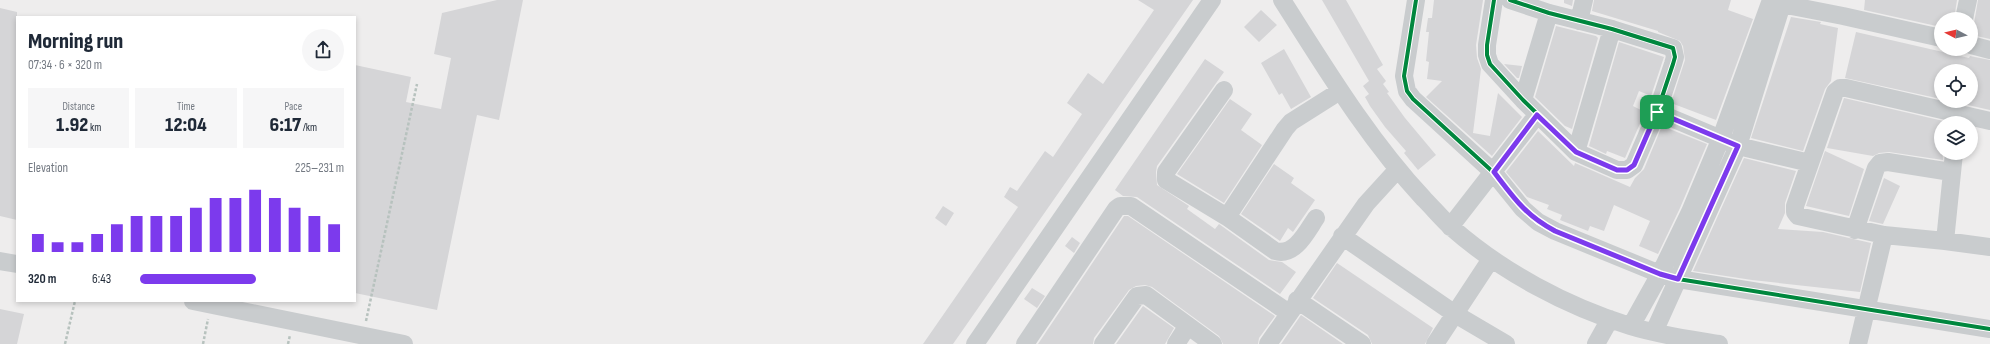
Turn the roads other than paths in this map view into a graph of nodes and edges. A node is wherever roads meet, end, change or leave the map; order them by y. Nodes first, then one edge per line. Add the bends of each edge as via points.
1 (1212, 0) edge
2 (1282, 0) edge
3 (1416, 0) edge
4 (1494, 0) edge
5 (1510, 0) edge
6 (1584, 0) edge
7 (1968, 0) edge
8 (1773, 1) edge
9 (1844, 8) edge
10 (1965, 12) edge
11 (1549, 13) junction
12 (1579, 21) junction
13 (1612, 28) junction
14 (1934, 36) edge
15 (1978, 47) edge
16 (1990, 50) edge
17 (1224, 90) dead end
18 (1340, 91) junction
19 (1523, 100) junction
20 (1657, 112) junction
21 (1537, 115) junction
22 (1951, 116) edge
23 (1978, 120) edge
24 (1990, 121) edge
25 (1721, 138) junction
26 (1738, 146) junction
27 (1576, 152) junction
28 (1953, 160) edge
29 (1810, 163) junction
30 (1397, 170) junction
31 (1494, 172) junction
32 (1951, 172) junction
33 (1227, 217) junction
34 (1316, 218) dead end
35 (1450, 226) junction
36 (1855, 230) junction
37 (1884, 235) junction
38 (1342, 236) junction
39 (1945, 240) junction
40 (1990, 247) edge
41 (1491, 259) junction
42 (0, 261) edge
43 (16, 264) edge
44 (1660, 274) junction
45 (1678, 279) junction
46 (198, 302) edge
47 (1293, 306) junction
48 (1867, 310) junction
49 (1455, 314) junction
50 (1610, 319) junction
51 (1187, 326) junction
52 (1631, 326) junction
53 (1990, 329) edge
54 (1654, 332) junction
55 (404, 344) edge
56 (975, 344) edge
57 (1025, 344) edge
58 (1104, 344) edge
59 (1176, 344) edge
60 (1213, 344) edge
61 (1268, 344) edge
62 (1362, 344) edge
63 (1435, 344) edge
64 (1506, 344) edge
65 (1596, 344) edge
66 (1719, 344) edge
67 (1858, 344) edge

1 - 56 street
2 - 18 street
3 - 31 street via 1404,76 1407,91
4 - 19 street via 1487,45 1488,60
5 - 11 street
6 - 12 street
7 - 10 street
8 - 9 street
8 - 25 street
8 - 26 street
9 - 14 street
11 - 12 street
11 - 19 street
12 - 13 street
13 - 20 street via 1673,48 1675,56
13 - 27 street
15 - 16 street
17 - 33 street via 1166,172 1166,177 1168,182
18 - 30 street
18 - 33 street via 1291,122
19 - 21 street
20 - 25 street
20 - 27 street via 1634,165 1627,170 1617,170
21 - 27 street
21 - 31 street
22 - 29 street via 1840,88 1835,92
23 - 24 street
25 - 26 street
25 - 44 street
26 - 29 street
26 - 45 street
28 - 32 street
29 - 36 street via 1795,212 1798,216
30 - 35 street
30 - 38 street via 1366,204
31 - 35 street
31 - 44 street via 1523,209 1538,222
32 - 36 street via 1880,163
32 - 39 street
33 - 34 street via 1281,253 1295,246
35 - 41 street
36 - 37 street
37 - 39 street
37 - 48 street
38 - 47 street
38 - 49 street
39 - 40 street
41 - 49 street
41 - 50 street via 1548,292
42 - 43 street
44 - 45 street
44 - 52 street
45 - 48 street
45 - 54 street
46 - 55 street
47 - 57 street via 1131,206 1124,205 1116,209
47 - 61 street
47 - 62 street
48 - 53 street
48 - 67 street
49 - 63 street
49 - 64 street
50 - 52 street
50 - 65 street
51 - 58 street via 1142,294 1137,296
51 - 59 street
51 - 60 street
52 - 54 street
54 - 66 street

